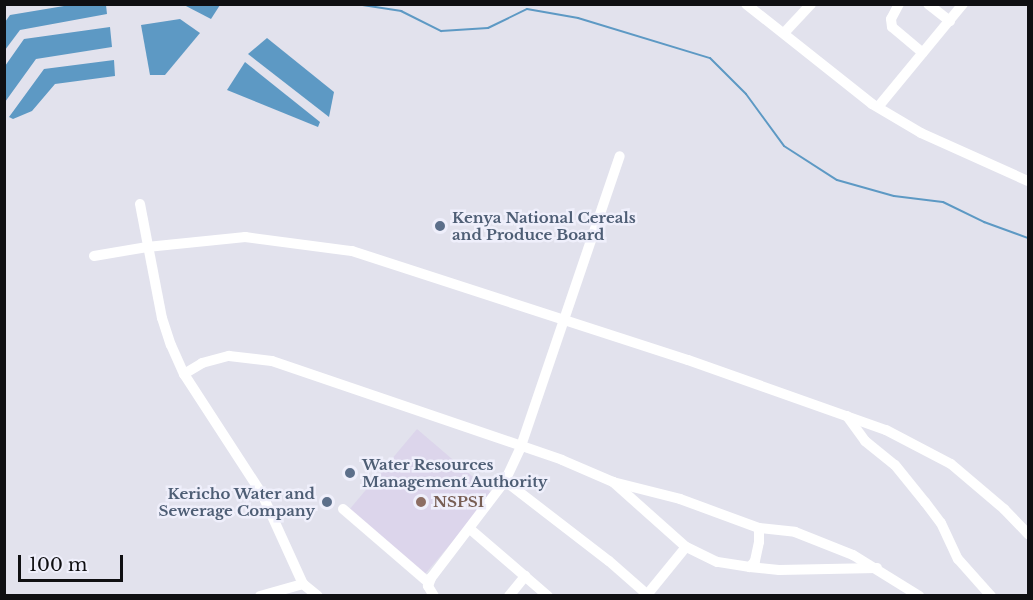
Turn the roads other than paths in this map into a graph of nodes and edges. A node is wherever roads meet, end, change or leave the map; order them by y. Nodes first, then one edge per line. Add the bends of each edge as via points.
1 (746, 4) edge
2 (811, 4) edge
3 (899, 4) edge
4 (928, 4) edge
5 (963, 4) edge
6 (950, 21) junction
7 (784, 33) junction
8 (923, 53) junction
9 (878, 107) junction
10 (620, 156) dead end
11 (1029, 181) edge
12 (140, 204) dead end
13 (147, 247) junction
14 (94, 256) dead end
15 (564, 321) junction
16 (184, 374) junction
17 (847, 416) junction
18 (521, 446) junction
19 (506, 481) junction
20 (613, 482) junction
21 (343, 509) dead end
22 (759, 528) junction
23 (470, 529) junction
24 (1029, 534) edge
25 (686, 547) junction
26 (750, 567) junction
27 (877, 568) junction
28 (525, 576) junction
29 (429, 583) junction
30 (303, 584) junction
31 (548, 595) edge
32 (647, 595) edge
33 (260, 596) edge
34 (318, 596) edge
35 (434, 596) edge
36 (509, 596) edge
37 (919, 596) edge
38 (991, 596) edge

1 - 7 street
2 - 7 street
3 - 8 street via 891,27
4 - 6 street
5 - 6 street
6 - 8 street
7 - 9 street
8 - 9 street
9 - 11 street via 921,133
10 - 15 street
12 - 13 street
13 - 14 street
13 - 15 street via 245,237 329,246
13 - 16 street via 162,318
15 - 17 street
15 - 18 street
16 - 18 street via 229,356 257,357
16 - 30 street via 262,494
17 - 24 street via 908,439 951,464
17 - 38 street via 865,441 899,470 936,516 958,559
18 - 19 street
18 - 20 street
19 - 23 street
19 - 32 street
20 - 22 street via 670,495
20 - 25 street
21 - 29 street
22 - 26 street via 758,554
22 - 27 street via 795,532
23 - 28 street
23 - 29 street
25 - 26 street via 717,562
25 - 32 street
26 - 27 street
27 - 37 street
28 - 31 street
28 - 36 street
29 - 35 street
30 - 33 street
30 - 34 street

